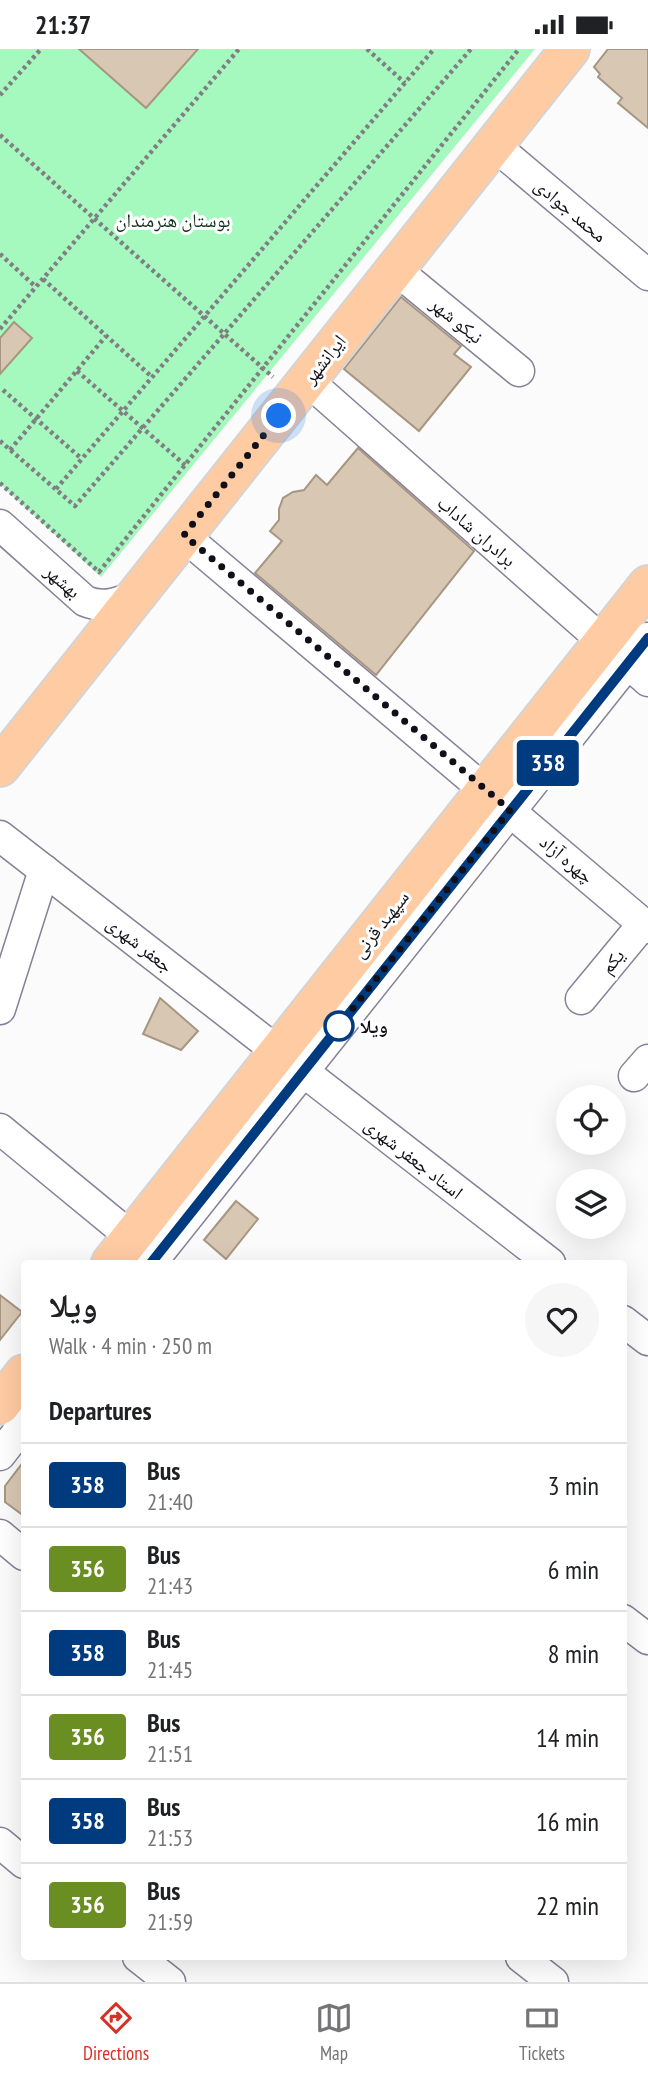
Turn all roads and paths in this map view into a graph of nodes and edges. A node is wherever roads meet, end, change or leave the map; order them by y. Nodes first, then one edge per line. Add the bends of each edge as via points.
1 (41, 49) edge
2 (239, 49) edge
3 (367, 49) edge
4 (434, 49) edge
5 (471, 49) edge
6 (519, 49) edge
7 (570, 49) edge
8 (405, 83) junction
9 (0, 96) edge
10 (0, 135) edge
11 (494, 145) junction
12 (94, 218) junction
13 (0, 254) edge
14 (395, 269) junction
15 (648, 275) edge
16 (43, 279) junction
17 (36, 286) junction
18 (205, 317) junction
19 (0, 329) edge
20 (224, 334) junction
21 (106, 336) junction
22 (263, 368) junction
23 (77, 371) junction
24 (519, 371) dead end
25 (152, 377) junction
26 (300, 388) junction
27 (3, 390) dead end
28 (123, 412) junction
29 (36, 419) junction
30 (142, 428) junction
31 (0, 441) edge
32 (10, 450) junction
33 (82, 459) junction
34 (185, 465) junction
35 (0, 483) edge
36 (56, 489) junction
37 (0, 525) edge
38 (184, 535) junction
39 (648, 585) edge
40 (137, 595) junction
41 (648, 638) edge
42 (626, 662) edge
43 (0, 767) edge
44 (498, 800) junction
45 (0, 836) edge
46 (44, 870) junction
47 (645, 926) edge
48 (581, 999) dead end
49 (0, 1009) edge
50 (291, 1061) junction
51 (0, 1129) edge
52 (143, 1257) edge
53 (546, 1260) edge
54 (627, 1324) edge
55 (648, 1341) edge
56 (21, 1378) edge
57 (0, 1405) edge
58 (21, 1428) edge
59 (0, 1455) edge
60 (0, 1535) edge
61 (21, 1552) edge
62 (627, 1622) edge
63 (648, 1639) edge
64 (0, 1843) edge
65 (21, 1860) edge
66 (142, 1960) edge
67 (525, 1960) edge
68 (170, 1982) edge
69 (553, 1982) edge

1 - 9 path
2 - 12 path
3 - 8 path
4 - 8 path
5 - 20 path
6 - 22 path
7 - 11 main road, ایرانشهر
8 - 18 path
10 - 12 path
11 - 14 main road, ایرانشهر
11 - 15 street, محمد جوادی
12 - 16 path
12 - 18 path
13 - 17 path
14 - 24 street, نیکو شهر
14 - 26 main road, ایرانشهر
16 - 17 path
16 - 21 path
17 - 19 path
18 - 20 path
18 - 25 path
20 - 22 path
20 - 30 path
21 - 23 path
21 - 25 path
22 - 26 path
22 - 34 path
23 - 28 path
23 - 29 path
25 - 28 path
26 - 38 main road, ایرانشهر
26 - 42 street, برادران شاداب
27 - 29 path
28 - 30 path
28 - 33 path
29 - 32 path
29 - 33 path
30 - 34 path
30 - 36 path via 75,506
31 - 32 path
32 - 36 path
33 - 36 path
34 - 35 path via 99,572
37 - 40 street, بهشهر via 85,601 109,605
38 - 40 main road, ایرانشهر
38 - 44 street, چهره آزاد
39 - 42 main road, سپهبد قرنی
40 - 43 main road, ایرانشهر
41 - 42 street
42 - 44 main road, سپهبد قرنی
44 - 47 street, چهره آزاد
44 - 50 main road, سپهبد قرنی
45 - 46 street, جعفر شهری
46 - 49 street
46 - 50 street, جعفر شهری
47 - 48 street, یکم
50 - 52 main road, سپهبد قرنی
50 - 53 street, استاد جعفر شهری
51 - 52 street
54 - 55 street
56 - 57 main road
58 - 59 street
60 - 61 street
62 - 63 street
64 - 65 street
66 - 68 street
67 - 69 street

